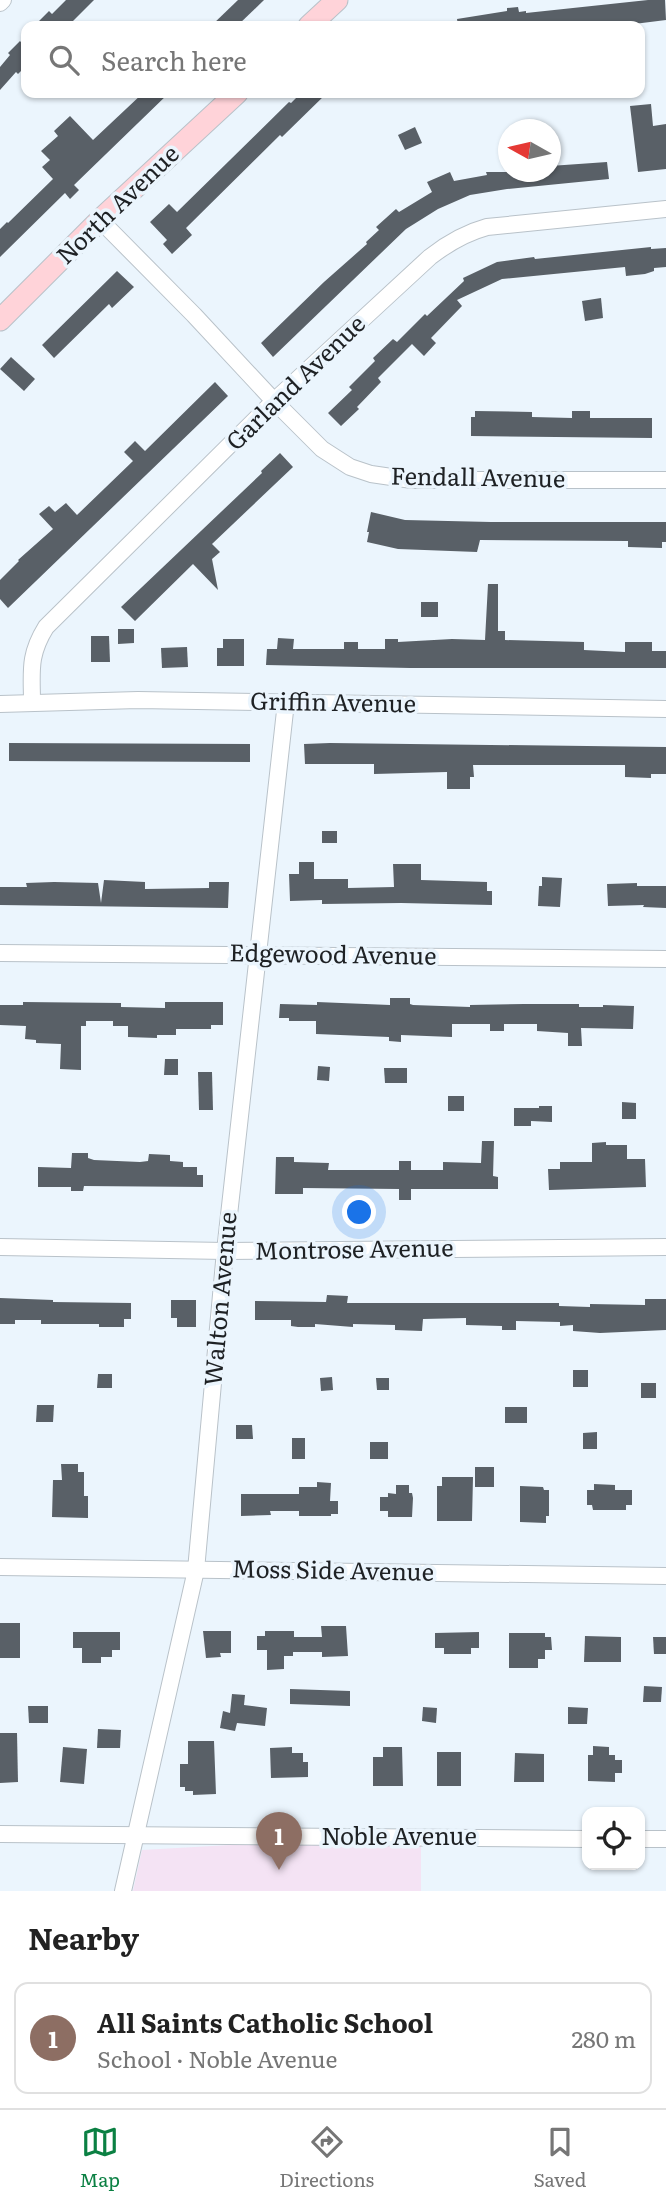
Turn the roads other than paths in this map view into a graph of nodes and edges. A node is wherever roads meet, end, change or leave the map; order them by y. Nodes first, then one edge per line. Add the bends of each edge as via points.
1 (337, 0) edge
2 (314, 21) edge
3 (232, 98) edge
4 (666, 209) edge
5 (100, 220) junction
6 (0, 320) edge
7 (274, 401) junction
8 (666, 480) edge
9 (286, 702) junction
10 (0, 704) edge
11 (32, 704) junction
12 (666, 709) edge
13 (0, 953) edge
14 (257, 954) junction
15 (666, 958) edge
16 (0, 1247) edge
17 (666, 1247) edge
18 (225, 1251) junction
19 (0, 1567) edge
20 (196, 1570) junction
21 (666, 1576) edge
22 (0, 1834) edge
23 (136, 1835) junction
24 (582, 1839) edge
25 (645, 1839) edge
26 (666, 1839) edge
27 (123, 1891) edge

1 - 2 street
3 - 5 street, North Avenue
4 - 7 street, Garland Avenue via 468,232 430,257
5 - 6 street, North Avenue
5 - 7 street, Fendall Avenue
7 - 8 street, Fendall Avenue via 322,449 371,474 412,480
7 - 11 street, Garland Avenue via 46,628 32,656
9 - 11 street, Griffin Avenue
9 - 12 street, Griffin Avenue
9 - 14 street, Walton Avenue
10 - 11 street, Griffin Avenue
13 - 14 street, Edgewood Avenue
14 - 15 street, Edgewood Avenue
14 - 18 street, Walton Avenue
16 - 18 street, Montrose Avenue
17 - 18 street, Montrose Avenue
18 - 20 street, Walton Avenue
19 - 20 street, Moss Side Avenue
20 - 21 street, Moss Side Avenue
20 - 23 street, Walton Avenue
22 - 23 street, Noble Avenue
23 - 24 street, Noble Avenue
23 - 27 street, Walton Avenue
25 - 26 street

